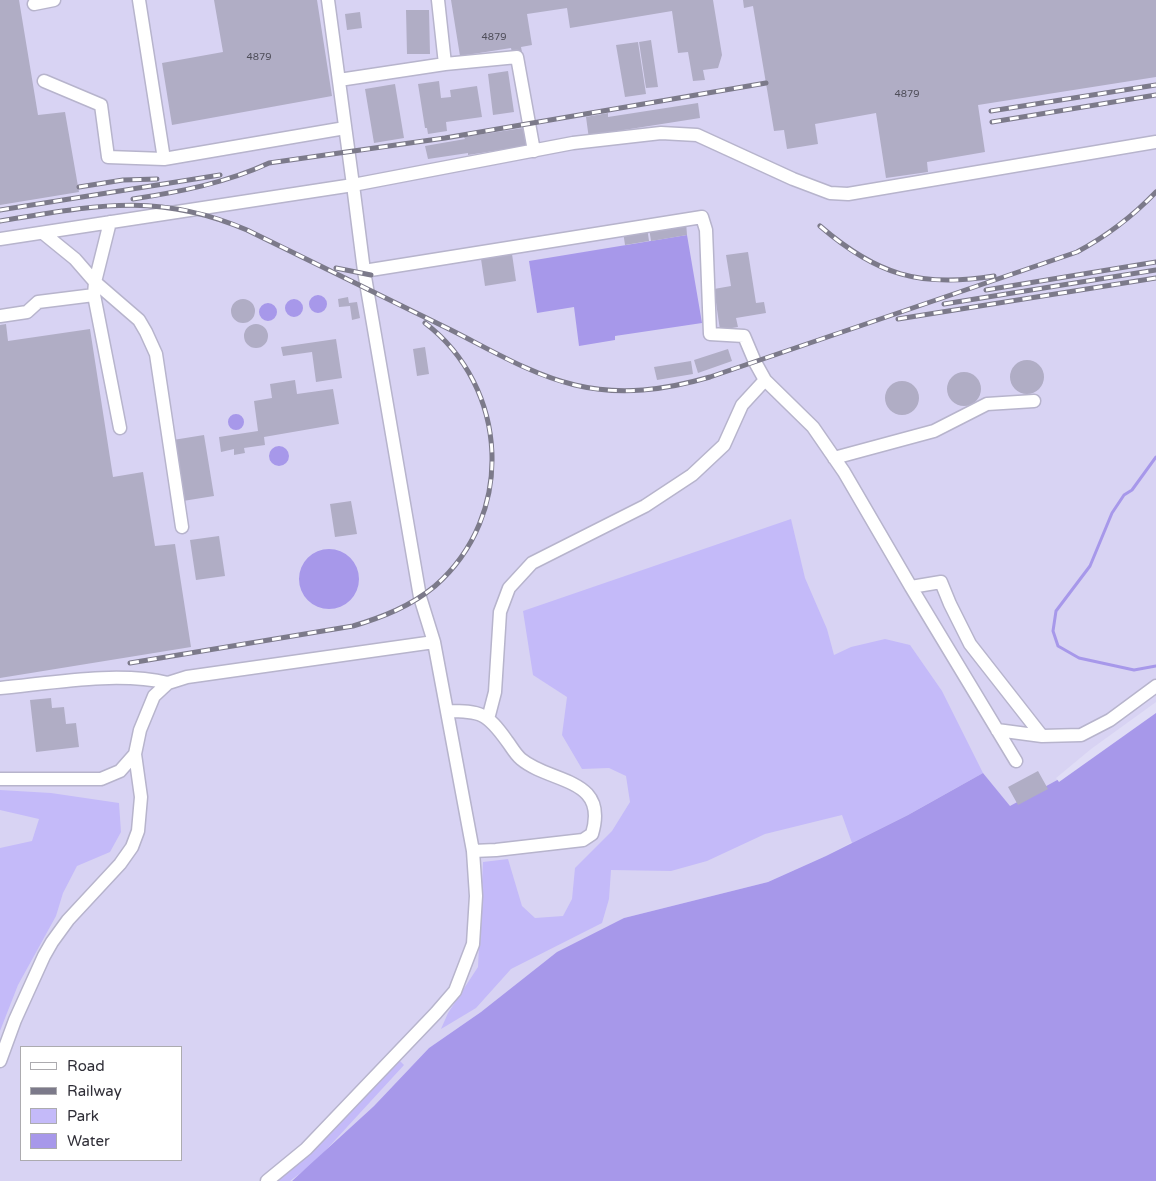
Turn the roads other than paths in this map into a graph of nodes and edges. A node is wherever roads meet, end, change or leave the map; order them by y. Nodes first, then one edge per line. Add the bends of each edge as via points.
1 (54, 0) edge
2 (139, 0) edge
3 (328, 0) edge
4 (438, 0) edge
5 (34, 4) dead end
6 (444, 64) junction
7 (339, 80) junction
8 (44, 82) dead end
9 (345, 128) junction
10 (1156, 142) edge
11 (534, 151) junction
12 (164, 159) junction
13 (353, 185) junction
14 (110, 222) junction
15 (43, 233) junction
16 (0, 239) edge
17 (364, 271) junction
18 (94, 288) junction
19 (0, 316) edge
20 (764, 380) junction
21 (1034, 401) dead end
22 (120, 428) dead end
23 (834, 458) junction
24 (182, 527) dead end
25 (911, 587) junction
26 (434, 642) junction
27 (168, 683) junction
28 (1156, 686) edge
29 (0, 688) edge
30 (447, 711) junction
31 (488, 719) junction
32 (997, 730) junction
33 (1042, 736) junction
34 (135, 754) junction
35 (1016, 761) dead end
36 (0, 778) edge
37 (473, 851) junction
38 (0, 1061) edge
39 (267, 1181) edge

1 - 5 lane
2 - 12 lane
3 - 7 lane
4 - 6 lane
6 - 7 lane
6 - 11 lane via 517,58
7 - 9 lane
8 - 12 lane via 101,105 108,157
9 - 12 lane
9 - 13 lane
10 - 11 lane via 848,194 830,193 697,135 661,133
11 - 13 lane
13 - 14 lane
13 - 17 lane
14 - 15 lane
14 - 18 lane
15 - 16 lane
15 - 18 lane via 75,259
17 - 20 lane via 702,217 706,230 710,334 744,336
17 - 26 lane via 420,597
18 - 19 lane via 38,302 27,312
18 - 22 lane
18 - 24 lane via 139,320 156,354
20 - 23 lane via 813,427
20 - 31 lane via 742,405 724,445 692,475 645,506 532,563 509,588 500,612 495,692
21 - 23 lane via 987,404 934,431
23 - 25 lane
25 - 32 lane
25 - 33 lane via 940,582 970,644
26 - 27 lane via 187,677
26 - 30 lane
27 - 29 lane via 148,679 82,680
27 - 34 lane via 154,696 140,730
28 - 33 lane via 1110,720 1081,735
30 - 31 lane via 467,711 482,714
30 - 37 lane
31 - 37 lane via 520,758 535,768 564,779 589,796 596,811 596,822 592,834 583,840
32 - 33 lane
32 - 35 lane
34 - 36 lane via 120,771 102,779
34 - 38 lane via 142,797 138,832 132,847 52,942 19,1011
37 - 39 lane via 476,896 473,944 455,990 436,1014 306,1149

